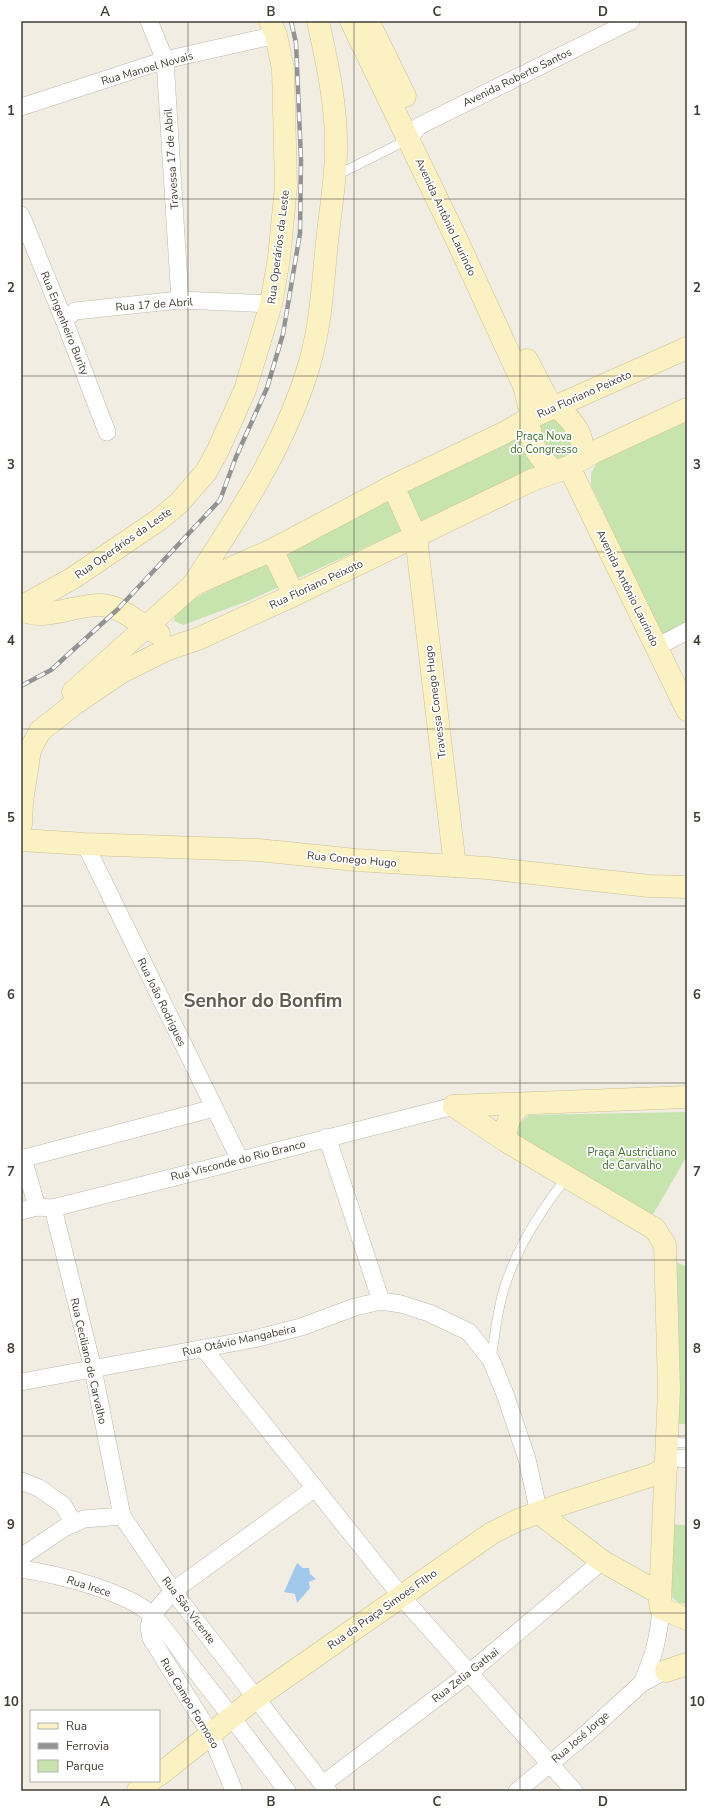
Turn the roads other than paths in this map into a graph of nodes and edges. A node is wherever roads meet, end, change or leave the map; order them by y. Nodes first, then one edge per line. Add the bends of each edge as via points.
1 (149, 21) edge
2 (318, 21) edge
3 (351, 21) edge
4 (368, 21) edge
5 (631, 21) edge
6 (273, 28) edge
7 (165, 60) junction
8 (21, 107) edge
9 (414, 132) junction
10 (335, 172) junction
11 (21, 215) edge
12 (180, 300) junction
13 (271, 304) junction
14 (64, 320) junction
15 (687, 348) edge
16 (554, 408) junction
17 (687, 409) edge
18 (530, 418) junction
19 (107, 432) dead end
20 (567, 466) junction
21 (393, 486) junction
22 (416, 537) junction
23 (272, 550) junction
24 (193, 585) junction
25 (294, 595) junction
26 (22, 603) edge
27 (147, 627) junction
28 (687, 631) edge
29 (200, 638) junction
30 (657, 647) junction
31 (687, 710) edge
32 (21, 737) edge
33 (21, 824) edge
34 (21, 840) edge
35 (85, 844) junction
36 (455, 866) junction
37 (685, 888) edge
38 (687, 1096) edge
39 (523, 1104) junction
40 (454, 1106) junction
41 (214, 1108) junction
42 (327, 1137) junction
43 (506, 1141) junction
44 (22, 1158) edge
45 (240, 1160) junction
46 (567, 1177) junction
47 (37, 1209) edge
48 (382, 1301) junction
49 (203, 1348) junction
50 (491, 1360) junction
51 (93, 1369) junction
52 (21, 1382) edge
53 (675, 1454) edge
54 (21, 1481) edge
55 (315, 1488) junction
56 (539, 1513) junction
57 (122, 1516) junction
58 (74, 1524) junction
59 (21, 1557) edge
60 (602, 1561) junction
61 (21, 1569) edge
62 (174, 1591) junction
63 (401, 1596) junction
64 (660, 1600) junction
65 (152, 1615) junction
66 (687, 1619) edge
67 (687, 1654) edge
68 (687, 1664) edge
69 (666, 1671) junction
70 (468, 1674) junction
71 (642, 1683) junction
72 (257, 1697) junction
73 (232, 1717) junction
74 (211, 1735) junction
75 (550, 1763) junction
76 (160, 1774) edge
77 (150, 1782) edge
78 (326, 1788) edge
79 (138, 1791) edge
80 (234, 1791) edge
81 (287, 1791) edge
82 (517, 1791) edge
83 (574, 1791) edge

1 - 7 street, Travessa 17 de Abril
2 - 10 street via 332,96
3 - 9 street, Avenida Antônio Laurindo
4 - 9 street, Avenida Antônio Laurindo
5 - 9 street, Avenida Roberto Santos
6 - 7 street, Rua Manoel Novais
6 - 13 street, Rua Operários da Leste via 283,69 286,186 279,258
7 - 8 street, Rua Manoel Novais
7 - 12 street, Travessa 17 de Abril
9 - 10 lane via 343,172
9 - 16 street, Avenida Antônio Laurindo via 534,377
9 - 18 street, Avenida Antônio Laurindo via 520,378
10 - 24 street via 319,322 305,376 256,487
11 - 14 street, Rua Engenheiro Burity
12 - 13 street, Rua 17 de Abril
12 - 14 street, Rua 17 de Abril via 75,311
13 - 26 street, Rua Operários da Leste via 245,390 206,472 179,503 160,519 73,578
14 - 19 street, Rua Engenheiro Burity
15 - 16 street, Rua Floriano Peixoto
16 - 18 street, Rua Floriano Peixoto
16 - 20 street via 575,426 579,433 582,454
17 - 20 street, Rua Floriano Peixoto
18 - 20 street via 530,437 538,456
18 - 21 street, Rua Floriano Peixoto
20 - 22 street, Rua Floriano Peixoto via 532,480
20 - 30 street, Avenida Antônio Laurindo
21 - 22 street, Travessa Conego Hugo
21 - 23 street, Rua Floriano Peixoto
22 - 25 street, Rua Floriano Peixoto
22 - 36 street, Travessa Conego Hugo
23 - 24 street, Rua Floriano Peixoto
23 - 25 street
24 - 27 street, Rua Floriano Peixoto
25 - 29 street, Rua Floriano Peixoto
26 - 27 street via 30,613 41,614 102,605 132,616
27 - 29 street via 161,635
27 - 32 street, Rua Floriano Peixoto
28 - 30 street
29 - 33 street, Rua Floriano Peixoto via 168,649 120,673 40,731 30,750
30 - 31 street, Avenida Antônio Laurindo
34 - 35 street, Rua Conego Hugo
35 - 36 street, Rua Conego Hugo via 258,850 356,860
35 - 41 street, Rua João Rodrigues
36 - 37 street, Rua Conego Hugo
38 - 39 street
39 - 40 street
39 - 43 street via 515,1109 510,1117
40 - 42 street, Rua Visconde do Rio Branco
40 - 43 street
41 - 44 street
41 - 45 street, Rua João Rodrigues
42 - 45 street, Rua Visconde do Rio Branco
42 - 48 street
43 - 46 street
44 - 47 street, Rua Ceciliano de Carvalho
45 - 47 street, Rua Visconde do Rio Branco
46 - 50 lane via 551,1197 514,1263 503,1290
46 - 53 street via 655,1229 664,1245 669,1389
47 - 51 street, Rua Ceciliano de Carvalho
48 - 49 street, Rua Otávio Mangabeira via 354,1307 301,1328 254,1340
48 - 50 street, Rua Otávio Mangabeira via 429,1313 469,1332
49 - 51 street, Rua Otávio Mangabeira
49 - 55 street
50 - 56 street, Rua Otávio Mangabeira via 527,1459
51 - 52 street, Rua Otávio Mangabeira
51 - 57 street, Rua Ceciliano de Carvalho
53 - 56 street, Rua da Praça Simoes Filho via 653,1475
53 - 64 street
54 - 58 street via 39,1488 63,1505
55 - 62 street
55 - 63 street
56 - 60 street
56 - 63 street, Rua da Praça Simoes Filho via 492,1533
57 - 58 street via 84,1519
57 - 62 street, Rua São Vicente
58 - 59 street
60 - 64 street
60 - 70 street, Rua Zelia Gathai
61 - 65 street, Rua Irece via 107,1591
62 - 65 street
62 - 72 street, Rua São Vicente
63 - 70 street
63 - 72 street, Rua da Praça Simoes Filho
64 - 66 street
64 - 71 street via 659,1631 654,1658
65 - 73 street
65 - 74 street, Rua Campo Formoso via 149,1628 151,1638
67 - 69 street
68 - 69 street
69 - 71 street
70 - 75 street
70 - 78 street, Rua Zelia Gathai
71 - 75 street, Rua José Jorge
72 - 73 street, Rua da Praça Simoes Filho
72 - 78 street, Rua São Vicente
73 - 74 street, Rua da Praça Simoes Filho
73 - 81 street
74 - 76 street, Rua da Praça Simoes Filho
74 - 80 street, Rua Campo Formoso
75 - 82 street, Rua José Jorge
75 - 83 street
77 - 79 street

